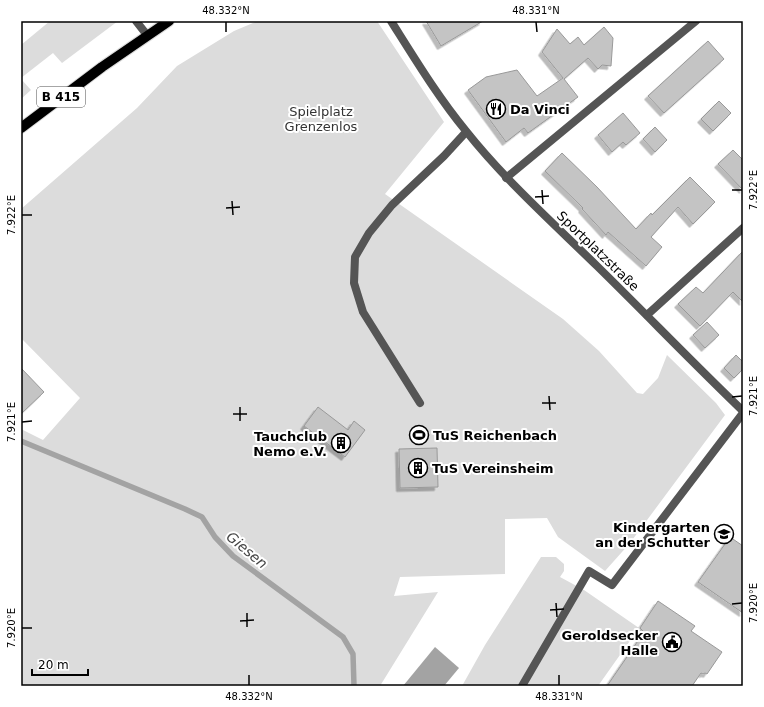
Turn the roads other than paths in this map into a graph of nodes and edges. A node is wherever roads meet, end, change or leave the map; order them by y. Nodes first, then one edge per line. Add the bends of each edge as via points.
1 (136, 21) edge
2 (169, 21) edge
3 (391, 21) edge
4 (696, 21) edge
5 (147, 35) junction
6 (21, 128) edge
7 (466, 132) junction
8 (506, 178) junction
9 (743, 228) edge
10 (647, 315) junction
11 (420, 403) dead end
12 (743, 412) edge
13 (522, 686) edge

1 - 5 street
2 - 5 main road, B 415
3 - 7 street, Sportplatzstraße via 436,93
4 - 8 street
5 - 6 main road, B 415
7 - 8 street, Sportplatzstraße
7 - 11 street via 392,205 369,233 355,257 354,283 363,312
8 - 10 street, Sportplatzstraße
9 - 10 street
10 - 12 street, Sportplatzstraße
12 - 13 street, Sportplatzstraße via 612,585 589,571

